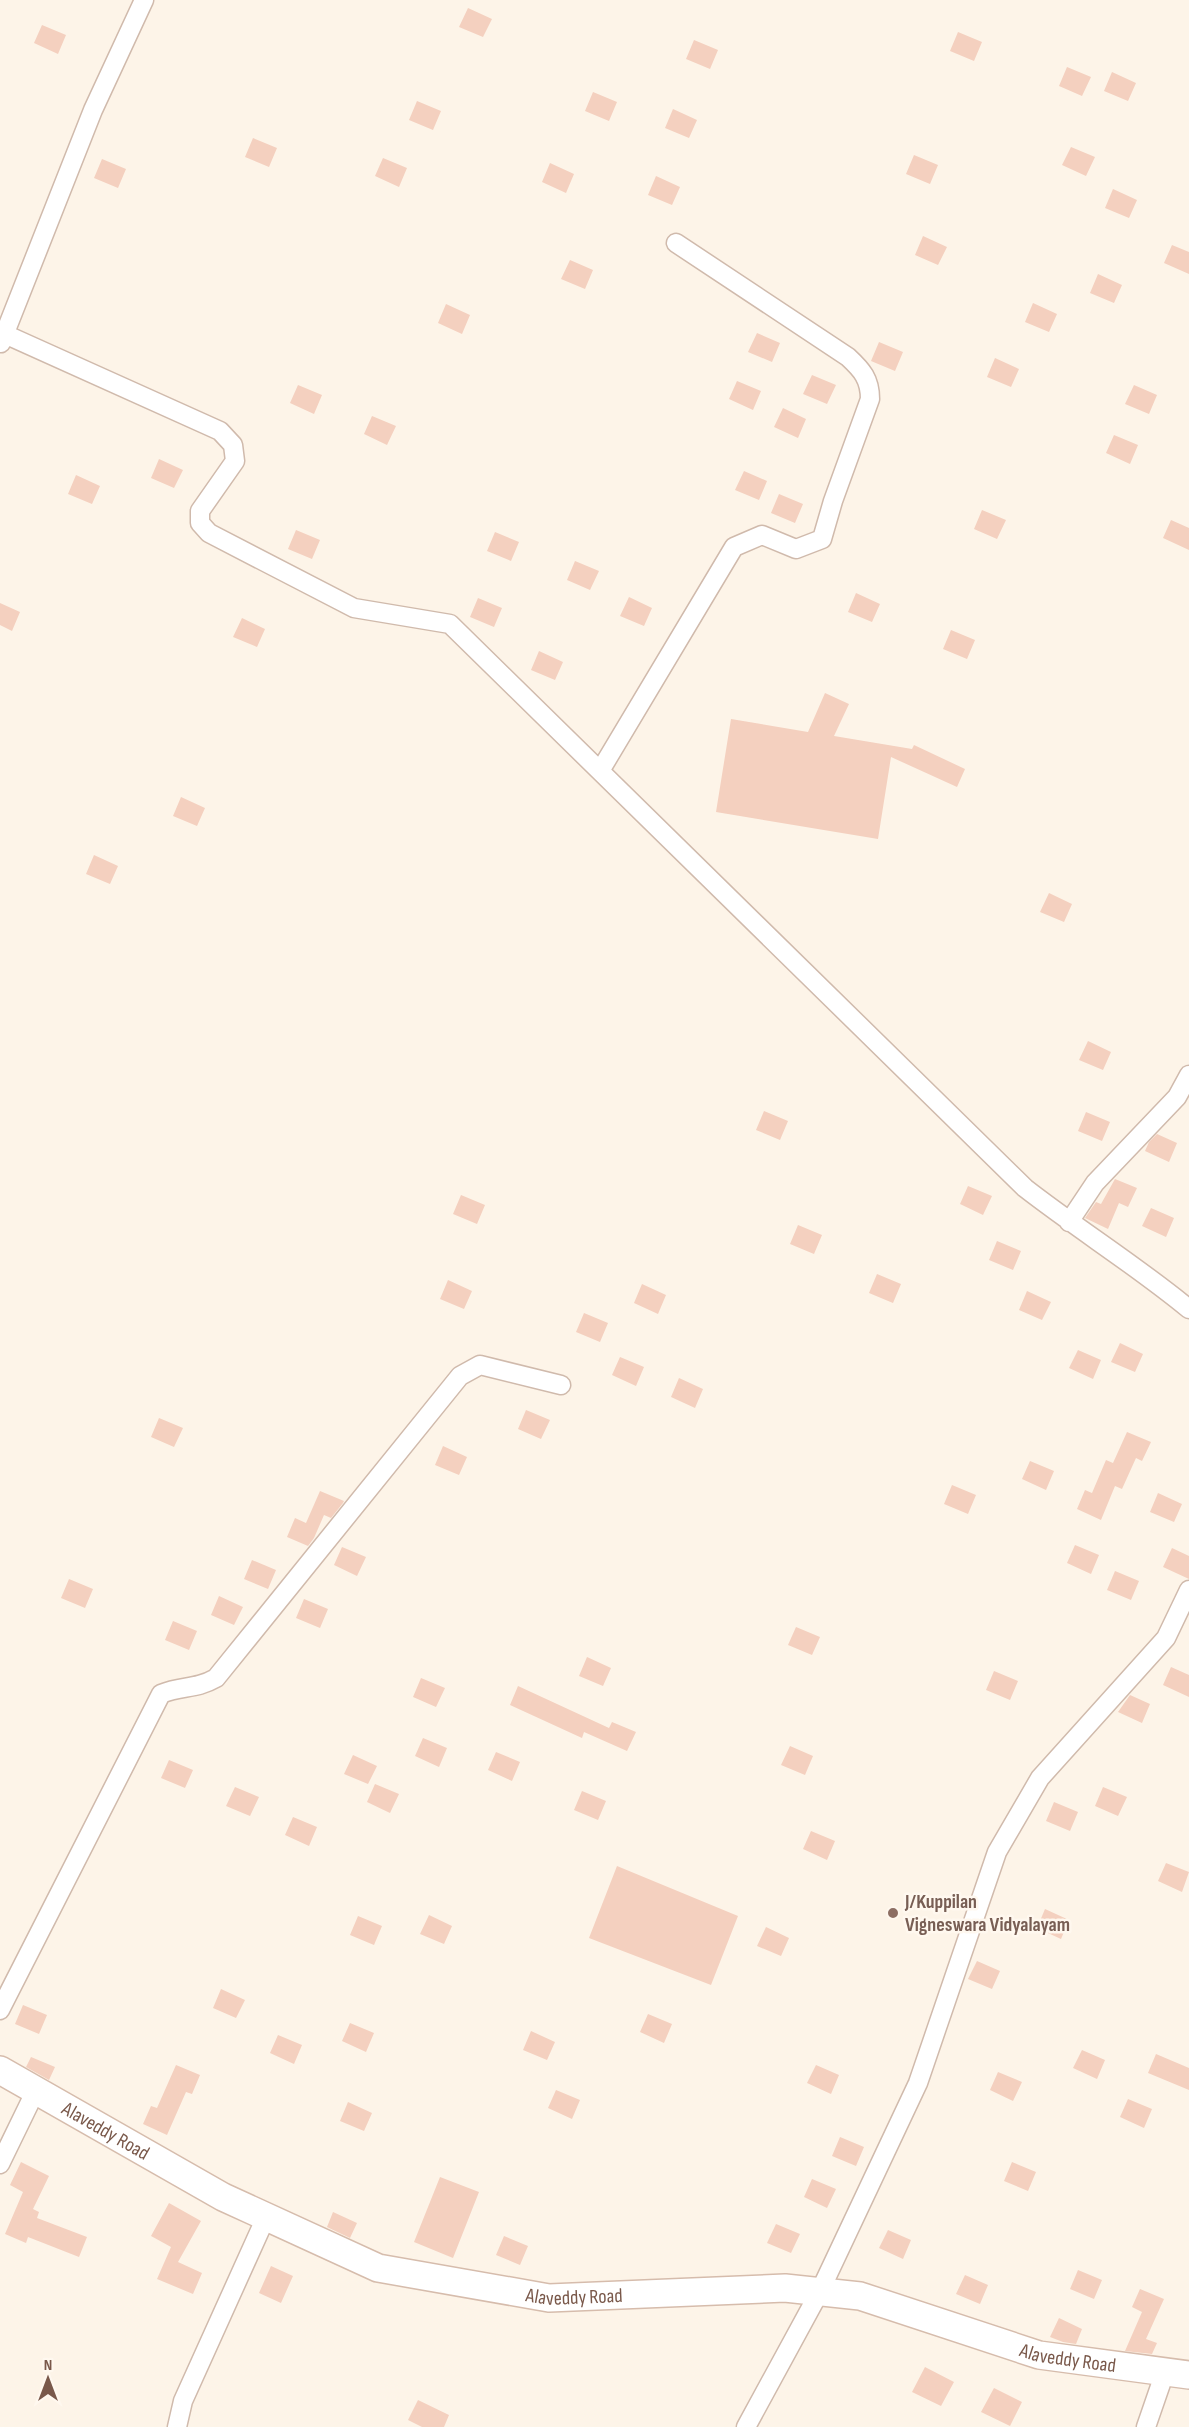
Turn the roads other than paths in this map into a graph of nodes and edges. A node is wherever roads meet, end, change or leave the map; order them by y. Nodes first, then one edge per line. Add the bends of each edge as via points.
1 (144, 0) edge
2 (676, 243) dead end
3 (2, 337) edge
4 (600, 771) junction
5 (1189, 1075) edge
6 (1070, 1222) junction
7 (1189, 1309) edge
8 (561, 1385) dead end
9 (1189, 1590) edge
10 (0, 2010) edge
11 (0, 2070) edge
12 (36, 2090) junction
13 (0, 2164) edge
14 (266, 2217) junction
15 (820, 2291) junction
16 (1177, 2373) edge
17 (177, 2427) edge
18 (746, 2427) edge
19 (1146, 2427) edge

1 - 3 street via 93,110
2 - 4 street via 848,357 865,373 870,399 822,539 796,549 762,534 734,547
3 - 4 street via 220,431 232,445 235,461 200,511 200,523 209,533 354,608 450,624
4 - 6 street via 1025,1188
5 - 6 street via 1177,1097 1095,1183
6 - 7 street
8 - 10 street via 480,1365 460,1376 216,1678 201,1687 175,1688 160,1694
9 - 15 street via 1166,1638 1040,1778 997,1852 918,2083
11 - 12 street, Alaveddy Road
12 - 13 street
12 - 14 street, Alaveddy Road via 223,2197
14 - 15 street, Alaveddy Road via 378,2268 549,2298 785,2288
14 - 17 street via 183,2401
15 - 16 street, Alaveddy Road via 860,2296 1039,2355
15 - 18 street
16 - 19 street

